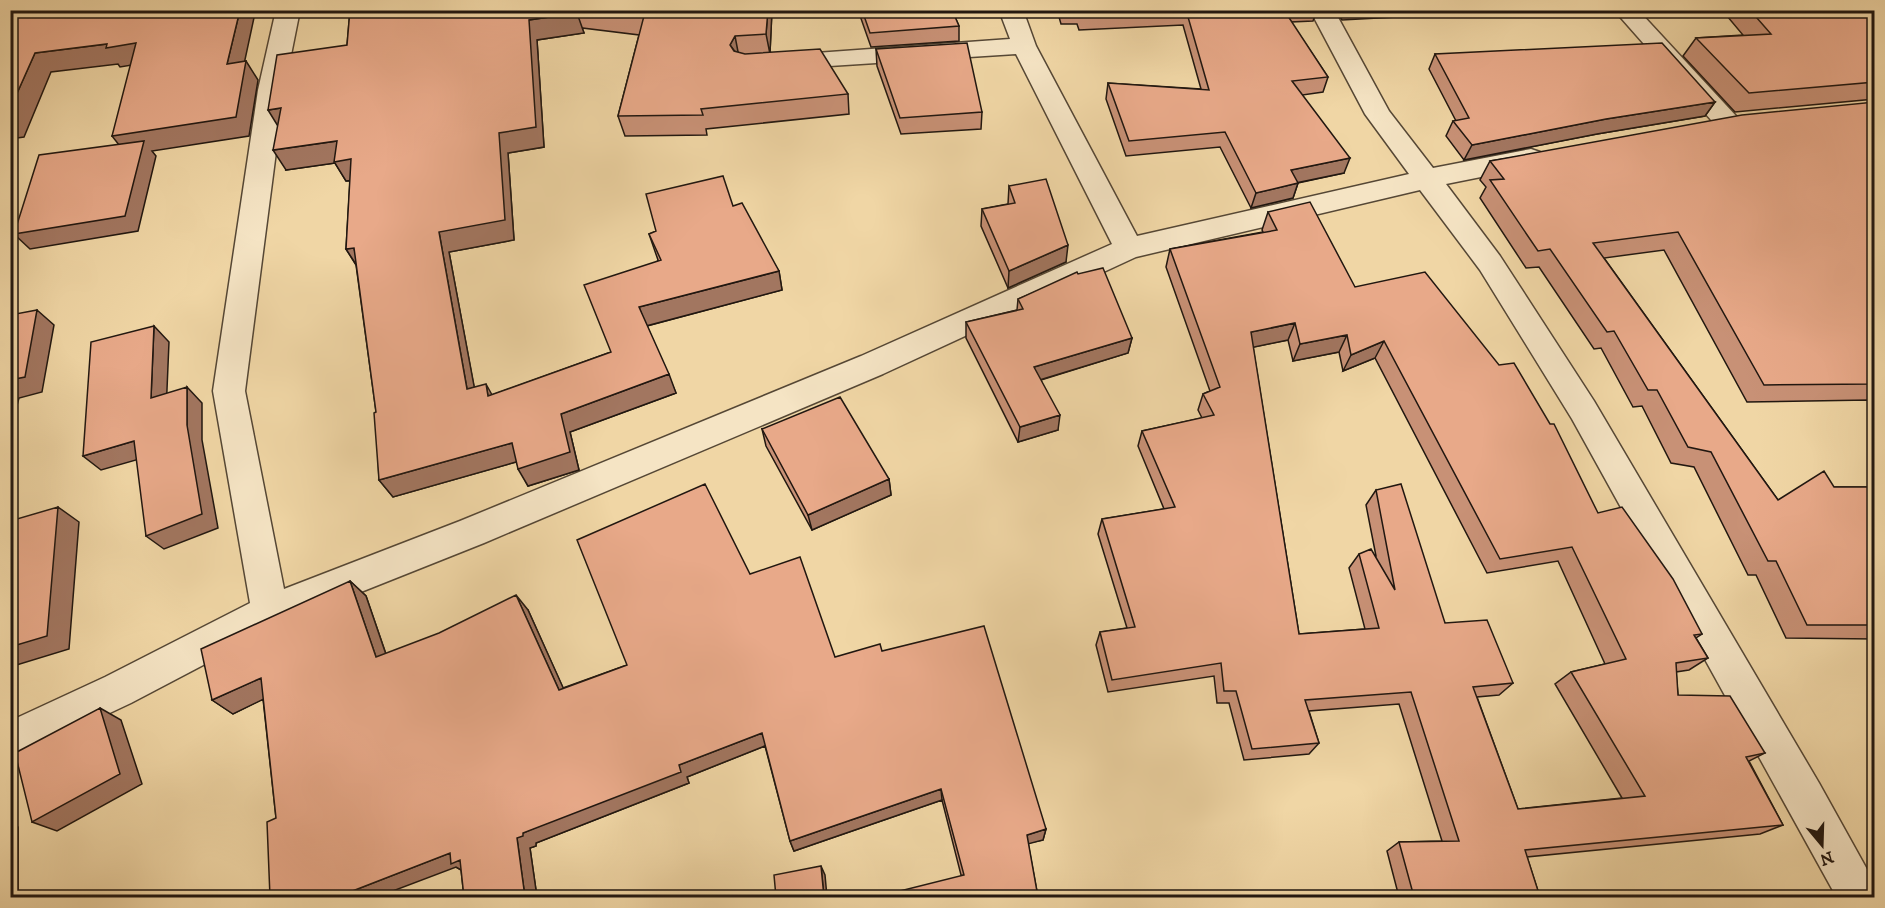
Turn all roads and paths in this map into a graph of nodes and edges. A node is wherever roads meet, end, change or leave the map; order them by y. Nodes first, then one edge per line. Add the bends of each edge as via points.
1 (288, 10) edge
2 (1011, 10) edge
3 (1322, 10) edge
4 (1625, 10) edge
5 (1024, 46) junction
6 (759, 63) edge
7 (1695, 129) edge
8 (1563, 152) edge
9 (1426, 179) junction
10 (1129, 248) junction
11 (270, 611) junction
12 (10, 741) edge
13 (1860, 897) edge

1 - 11 street via 271,90 229,391
2 - 5 street
3 - 9 street via 1378,114
4 - 7 street via 1739,122
5 - 6 street
5 - 10 street
8 - 9 street
9 - 10 street
9 - 13 street via 1490,263 1583,410
10 - 11 street via 850,375
11 - 12 street

